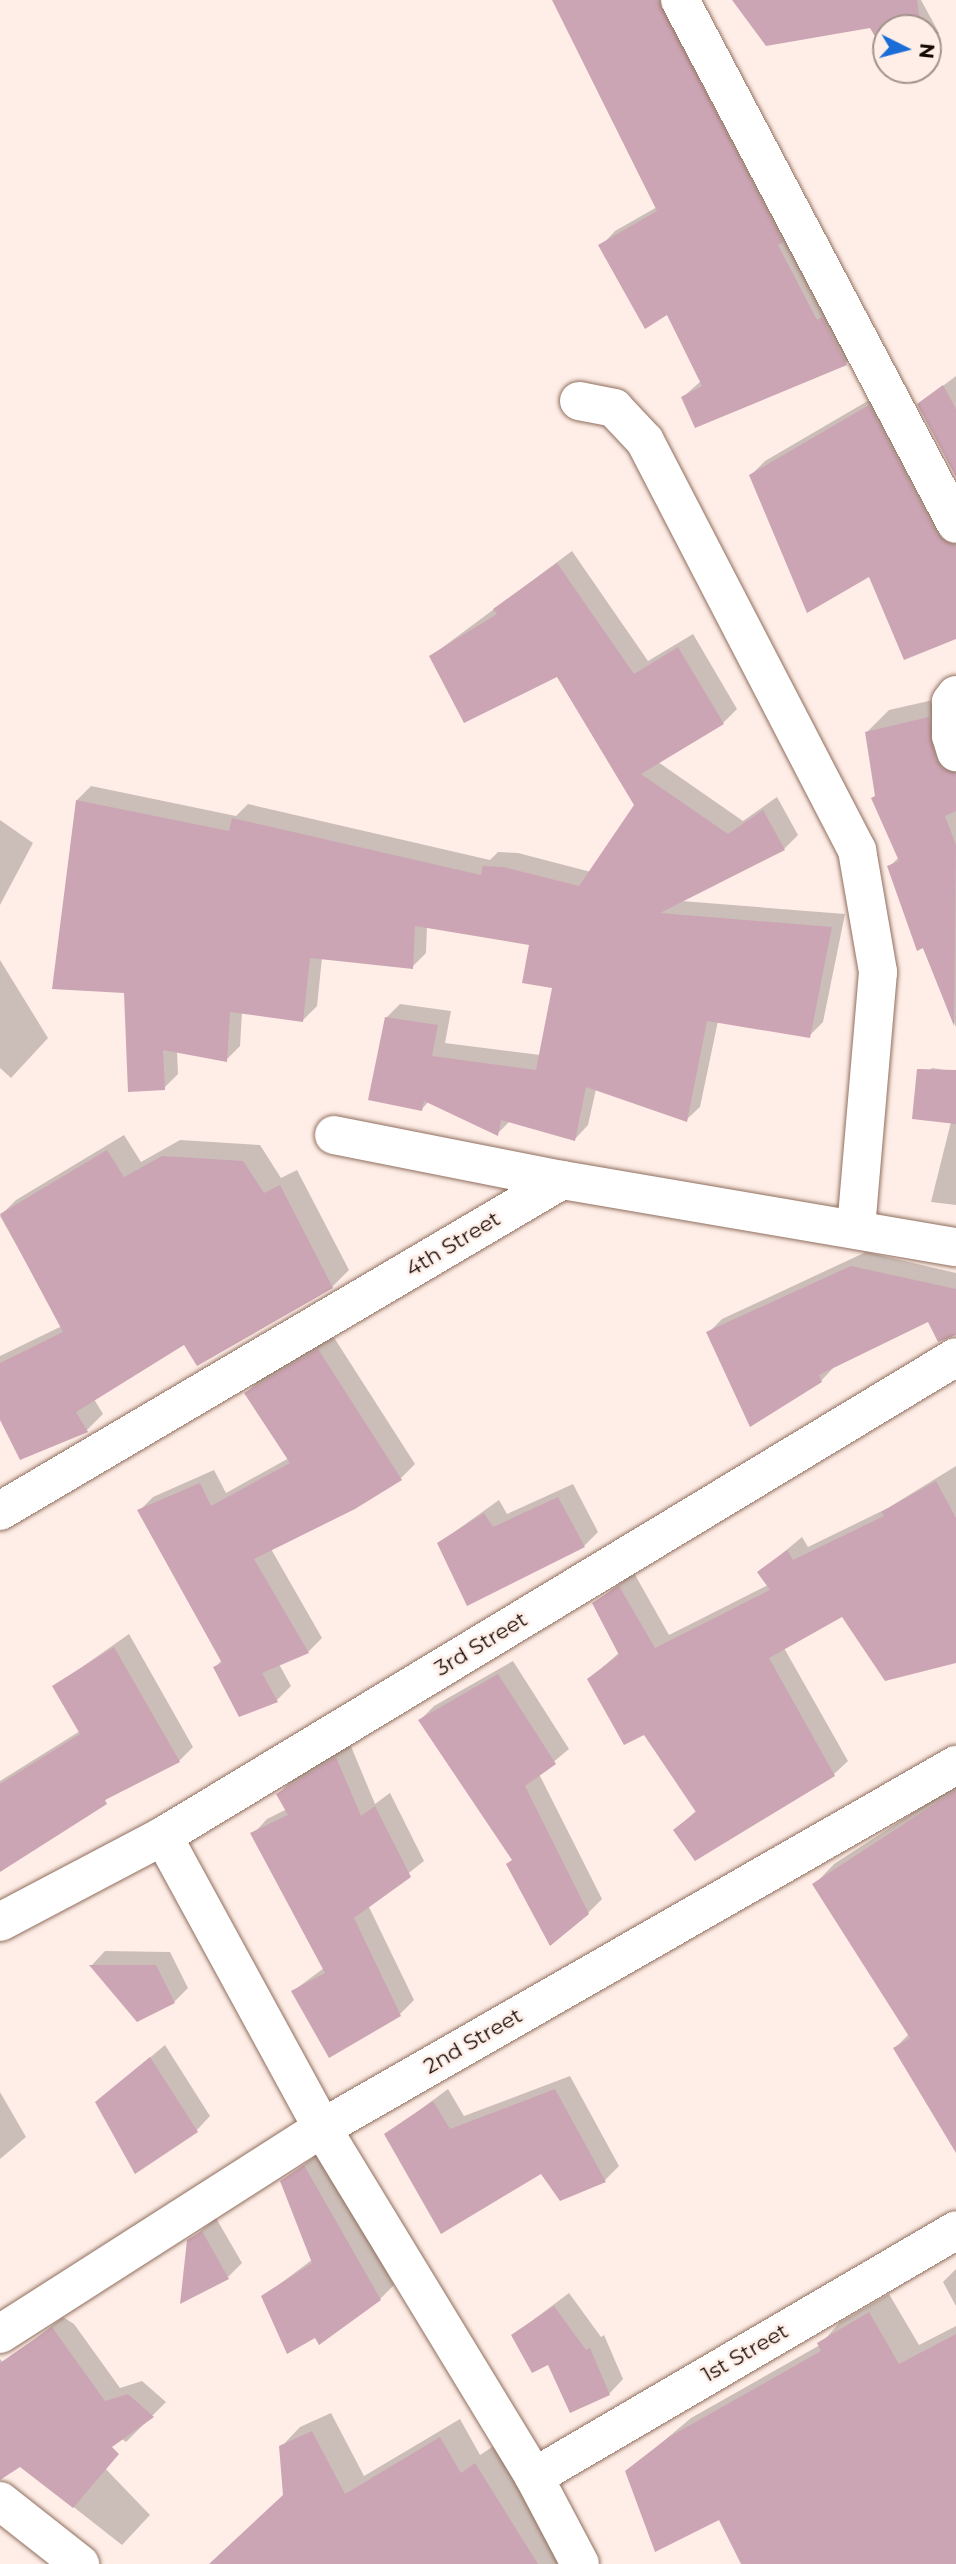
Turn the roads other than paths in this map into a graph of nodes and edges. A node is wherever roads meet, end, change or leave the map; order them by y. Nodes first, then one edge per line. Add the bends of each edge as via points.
1 (680, 0) edge
2 (579, 401) dead end
3 (956, 524) edge
4 (956, 695) edge
5 (956, 752) edge
6 (334, 1135) dead end
7 (562, 1180) junction
8 (856, 1229) junction
9 (956, 1247) edge
10 (956, 1357) edge
11 (0, 1511) edge
12 (956, 1765) edge
13 (163, 1836) junction
14 (0, 1922) edge
15 (322, 2128) junction
16 (956, 2230) edge
17 (0, 2334) edge
18 (534, 2477) junction
19 (0, 2501) edge
20 (80, 2564) edge
21 (580, 2564) edge

1 - 3 street
2 - 8 street via 614,408 645,442 857,850 878,972
4 - 5 street via 951,702 951,736
6 - 7 street
7 - 8 street
7 - 11 street, 4th Street
8 - 9 street
10 - 13 street, 3rd Street
12 - 15 street, 2nd Street
13 - 14 street, 3rd Street
13 - 15 street
15 - 17 street, 2nd Street
15 - 18 street
16 - 18 street, 1st Street
18 - 21 street
19 - 20 street

